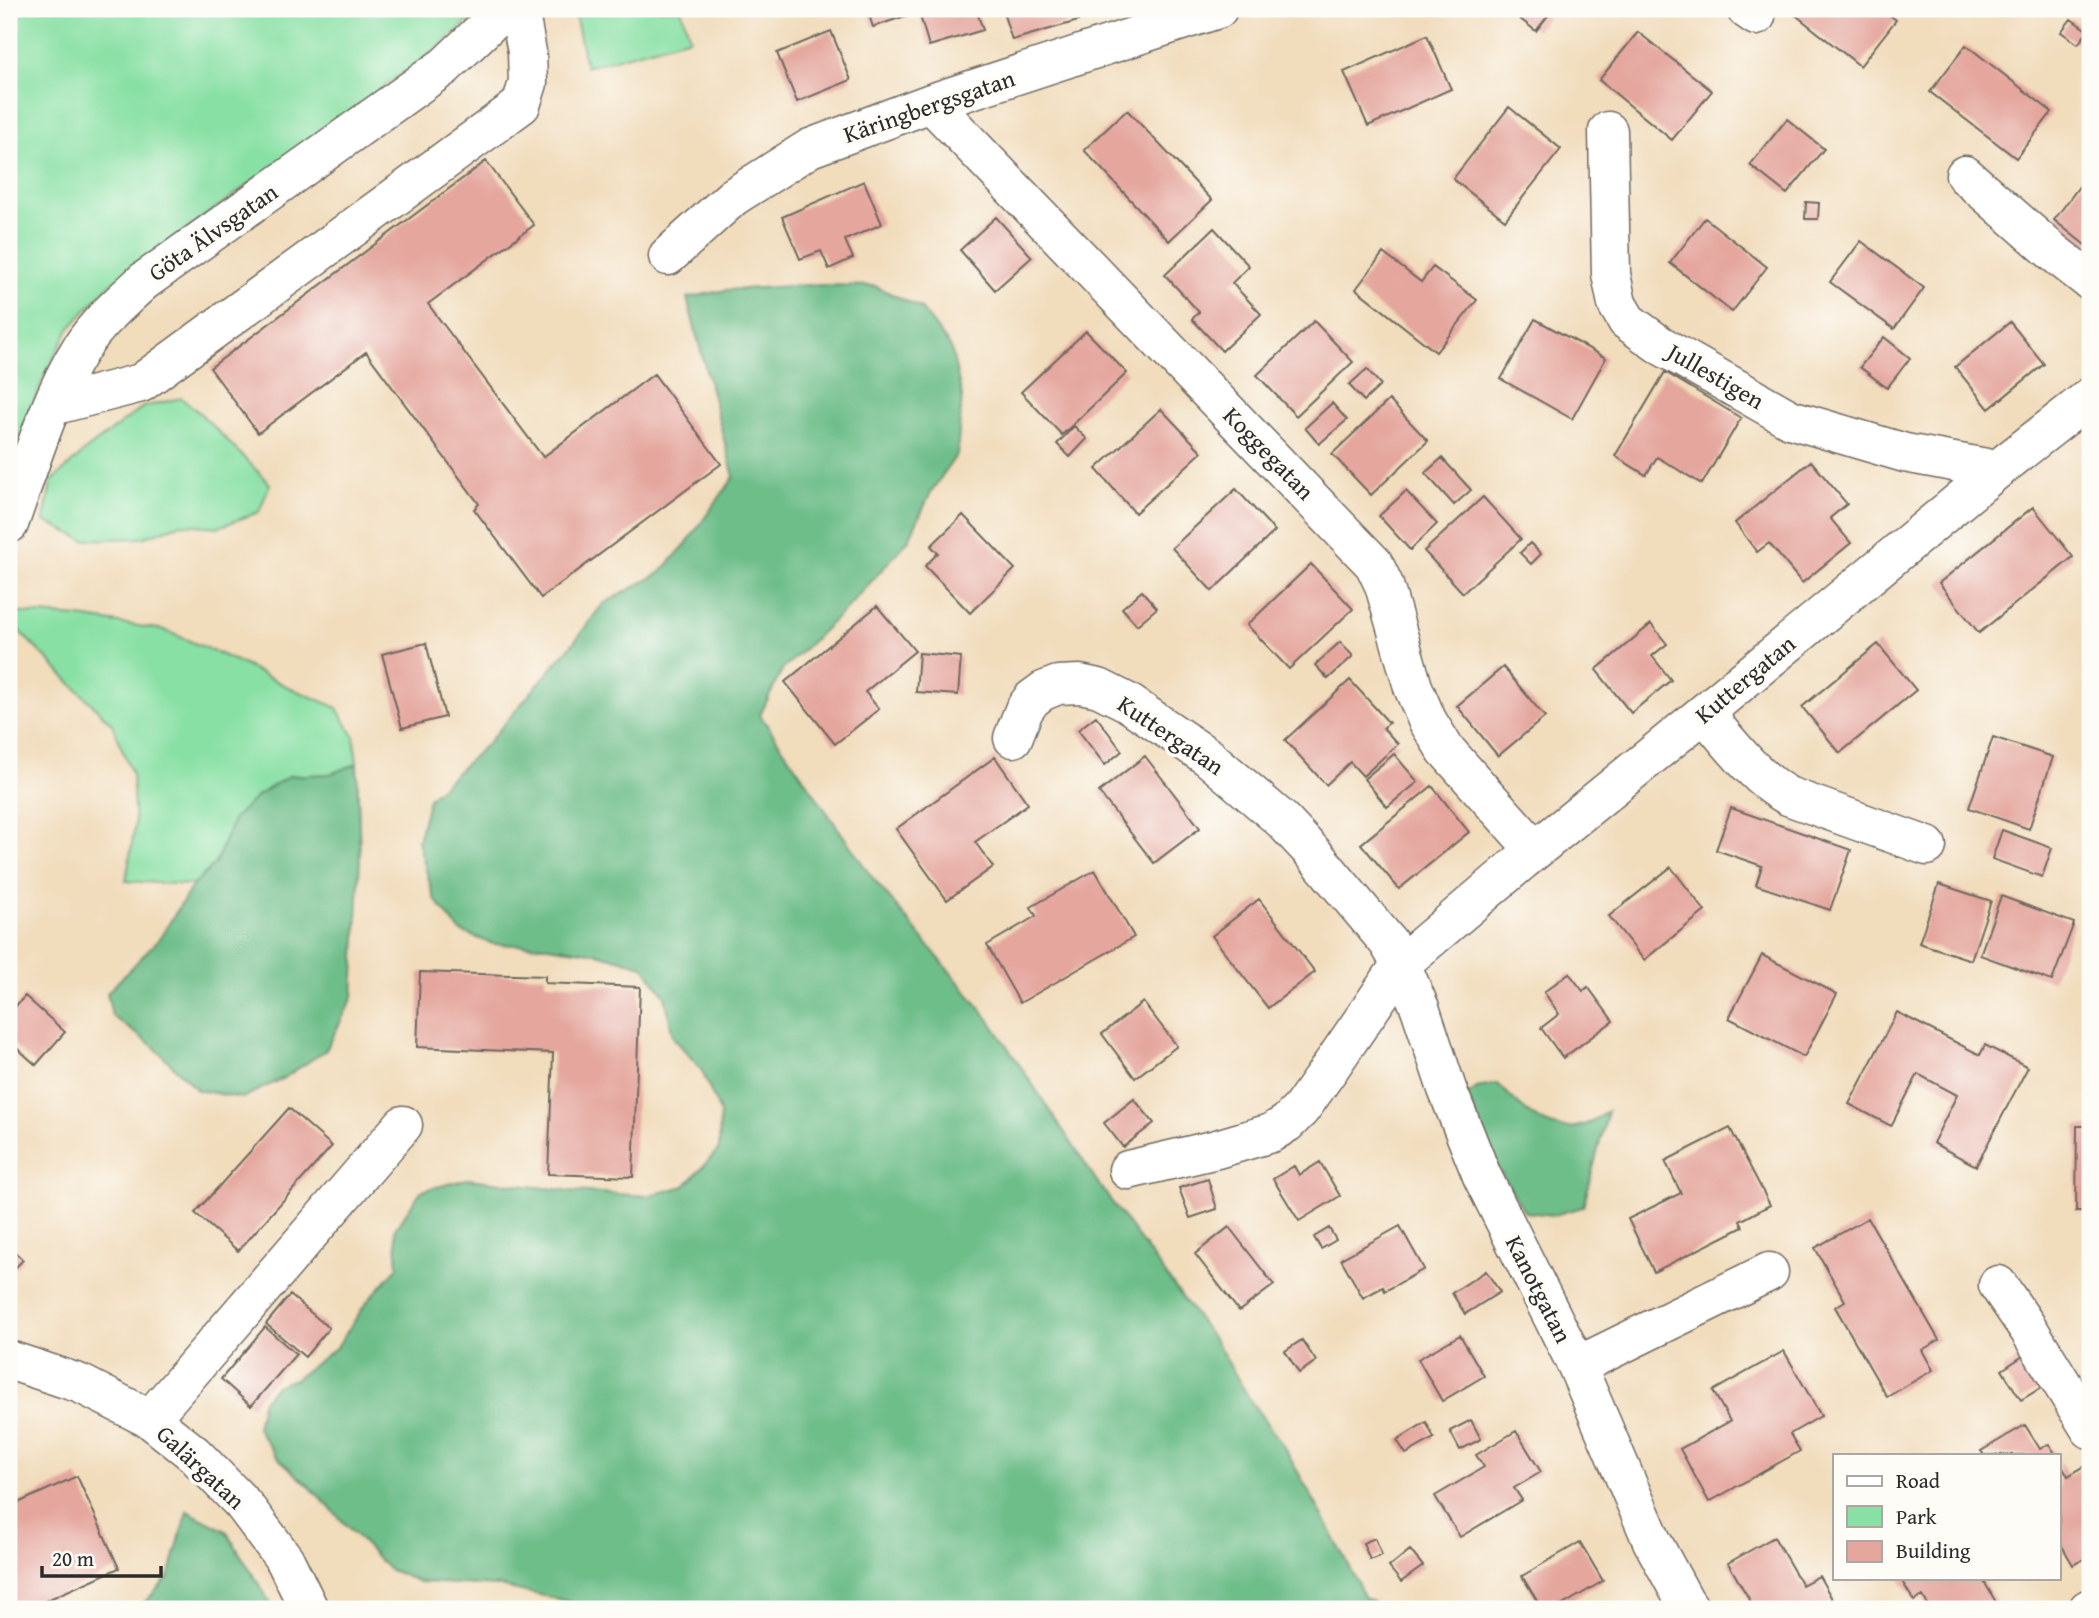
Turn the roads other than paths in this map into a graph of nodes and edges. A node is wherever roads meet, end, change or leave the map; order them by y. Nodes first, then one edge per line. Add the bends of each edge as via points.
1 (505, 9) edge
2 (519, 9) edge
3 (1196, 12) edge
4 (931, 103) junction
5 (1608, 131) dead end
6 (1965, 174) dead end
7 (668, 256) dead end
8 (2090, 281) edge
9 (2090, 397) edge
10 (52, 406) junction
11 (1997, 470) junction
12 (9, 524) edge
13 (1704, 713) junction
14 (1013, 738) dead end
15 (1927, 846) dead end
16 (1535, 850) junction
17 (1401, 964) junction
18 (403, 1125) dead end
19 (1128, 1170) dead end
20 (1769, 1272) dead end
21 (1998, 1285) dead end
22 (9, 1360) edge
23 (1577, 1366) junction
24 (150, 1419) junction
25 (2090, 1429) edge
26 (285, 1560) junction
27 (309, 1609) edge
28 (330, 1609) edge
29 (1690, 1609) edge

1 - 10 street, Göta Älvsgatan via 445,66 144,281 81,349
2 - 10 street via 528,83 521,105 141,383
3 - 4 street, Käringbergsgatan
4 - 7 street, Käringbergsgatan via 810,148 733,197
4 - 16 street, Koggegatan via 1374,564 1427,720 1445,749
5 - 11 street, Jullestigen via 1611,274 1617,304 1627,321 1660,345 1790,419 1905,453
6 - 8 street
9 - 11 street, Kuttergatan
10 - 12 street, Göta Älvsgatan
11 - 13 street, Kuttergatan
13 - 15 street via 1772,787
13 - 16 street, Kuttergatan
14 - 17 street, Kuttergatan via 1032,699 1058,685 1099,688 1127,702 1208,757 1282,820 1388,942
16 - 17 street, Kuttergatan
17 - 19 street, Kuttergatan via 1287,1123 1271,1133 1228,1146
17 - 23 street, Kanotgatan via 1482,1175
18 - 24 street
20 - 23 street
21 - 25 street
22 - 24 street, Galärgatan via 81,1384
23 - 29 street, Kanotgatan via 1652,1541
24 - 26 street, Galärgatan via 194,1454 243,1504
26 - 27 street, Galärgatan
26 - 28 street

